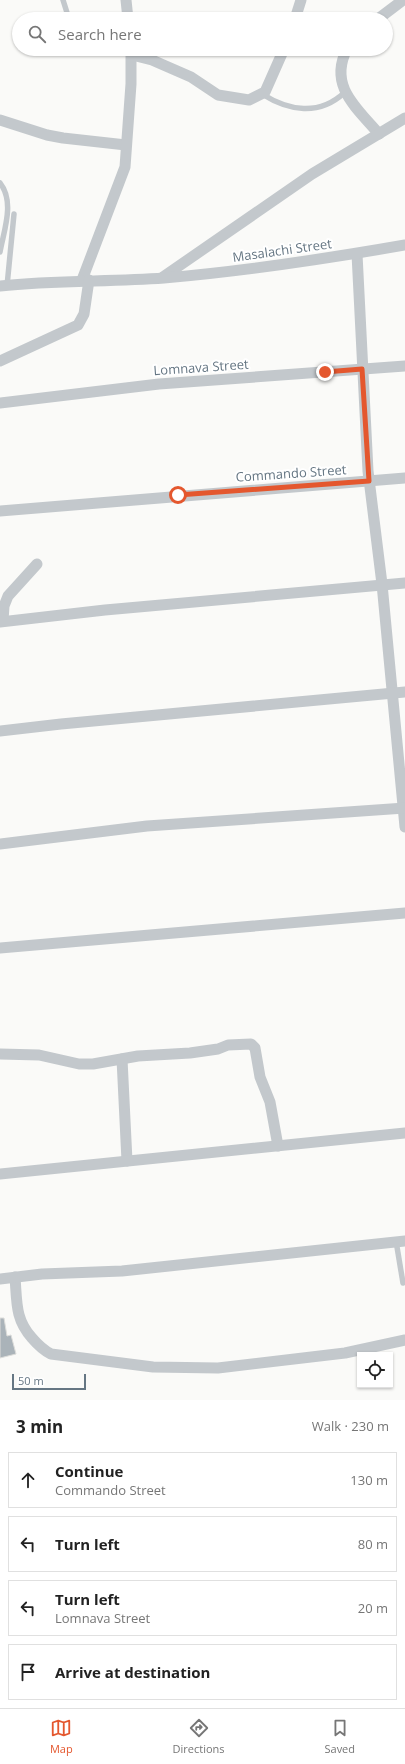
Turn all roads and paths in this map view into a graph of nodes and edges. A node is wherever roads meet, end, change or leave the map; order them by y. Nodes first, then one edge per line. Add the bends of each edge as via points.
1 (63, 0) edge
2 (126, 0) edge
3 (301, 0) edge
4 (403, 0) edge
5 (67, 12) edge
6 (127, 12) edge
7 (297, 12) edge
8 (387, 12) edge
9 (132, 56) edge
10 (142, 56) edge
11 (281, 56) edge
12 (344, 56) edge
13 (344, 93) junction
14 (262, 94) junction
15 (0, 120) edge
16 (404, 120) edge
17 (379, 134) junction
18 (126, 145) junction
19 (0, 183) edge
20 (14, 214) dead end
21 (405, 245) edge
22 (0, 252) edge
23 (357, 254) junction
24 (162, 278) junction
25 (86, 280) junction
26 (4, 286) edge
27 (0, 361) edge
28 (405, 366) edge
29 (362, 369) junction
30 (0, 403) edge
31 (405, 478) edge
32 (369, 481) junction
33 (0, 511) edge
34 (37, 564) dead end
35 (405, 583) edge
36 (382, 584) junction
37 (2, 622) edge
38 (393, 692) junction
39 (405, 692) edge
40 (0, 731) edge
41 (404, 808) edge
42 (405, 827) edge
43 (0, 844) edge
44 (405, 913) edge
45 (0, 948) edge
46 (0, 1054) edge
47 (122, 1059) junction
48 (405, 1133) edge
49 (278, 1146) junction
50 (127, 1161) junction
51 (0, 1174) edge
52 (401, 1241) edge
53 (15, 1277) junction
54 (0, 1279) edge
55 (403, 1283) dead end
56 (405, 1340) edge

1 - 5 lane
2 - 6 street
3 - 7 street
4 - 8 street
9 - 18 street
10 - 14 street via 191,77 218,95 249,100
11 - 14 street
12 - 13 street via 340,72
13 - 14 lane via 335,101 323,106 296,109 276,104
13 - 17 street
15 - 18 street via 62,138
16 - 17 street
17 - 24 street via 312,174
18 - 25 street via 127,159 123,174
19 - 22 lane via 6,196 8,210
20 - 26 lane
21 - 23 street, Masalachi Street
23 - 24 street, Masalachi Street
23 - 29 street
24 - 25 street, Masalachi Street
25 - 26 street, Masalachi Street
25 - 27 street via 84,314 78,326
28 - 29 street, Lomnava Street
29 - 30 street, Lomnava Street via 159,384
29 - 32 street
31 - 32 street, Commando Street
32 - 33 street, Commando Street
32 - 36 street
34 - 37 street via 8,596
35 - 36 street
36 - 37 street
36 - 38 street
38 - 39 street
38 - 40 street
38 - 41 street
41 - 42 street
41 - 43 street via 147,826
44 - 45 street
46 - 47 street via 39,1054 79,1064 103,1064
47 - 49 street via 143,1055 190,1053 228,1045 253,1046 260,1077 270,1102
47 - 50 street
48 - 49 street
49 - 50 street
50 - 51 street
52 - 53 street via 122,1271
52 - 55 lane
53 - 54 street
53 - 56 street via 23,1328 40,1347 51,1354 168,1368 218,1368 345,1353

